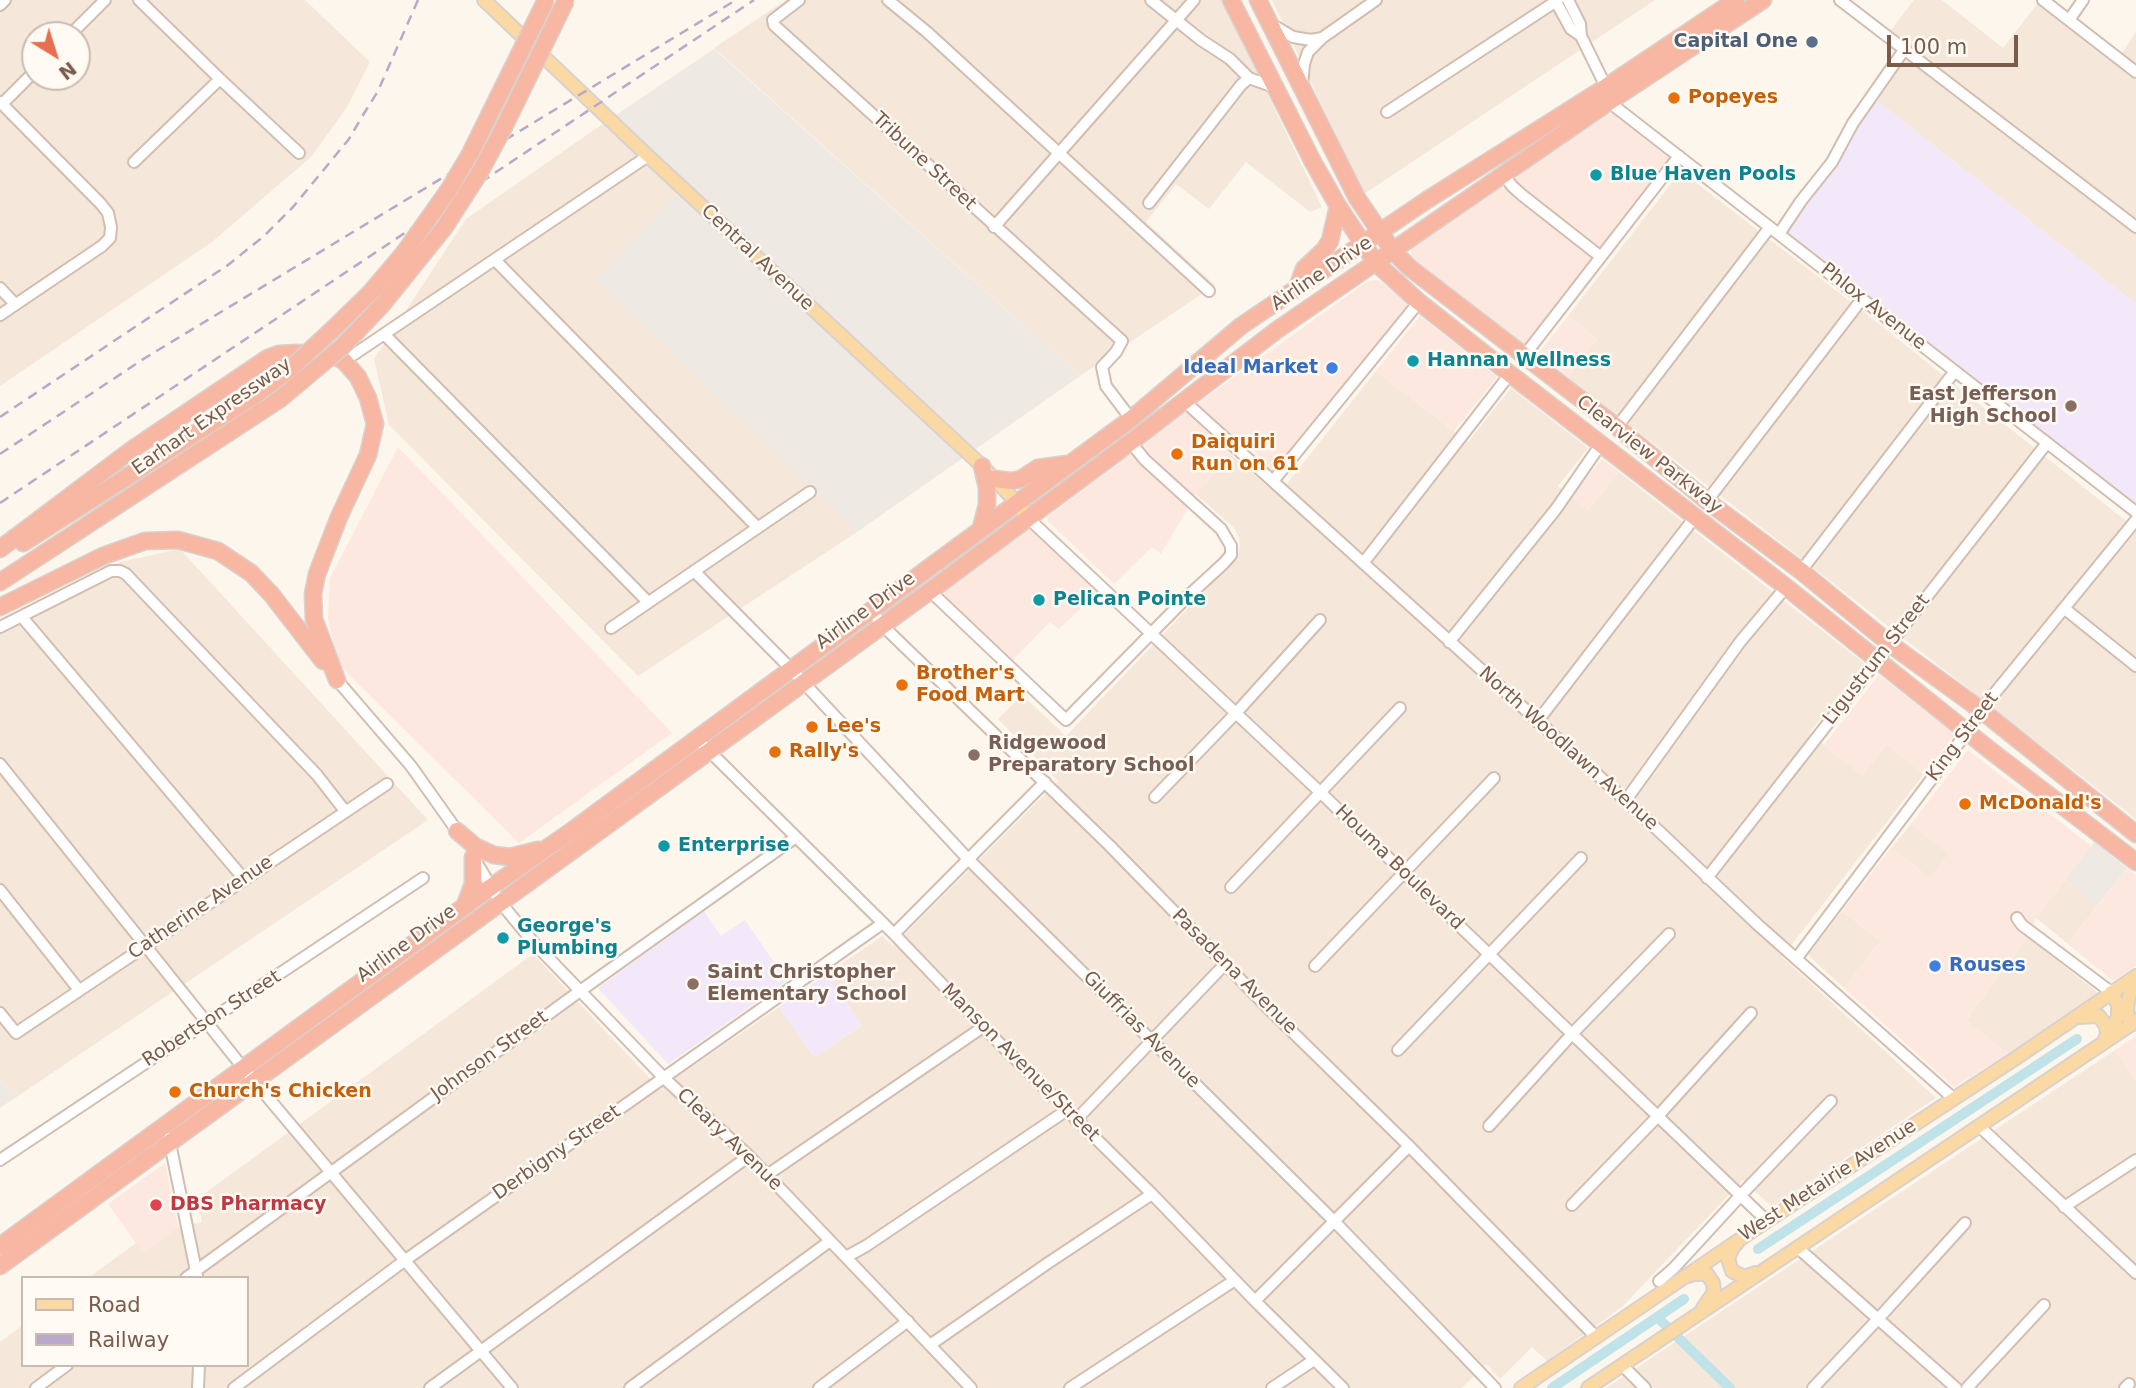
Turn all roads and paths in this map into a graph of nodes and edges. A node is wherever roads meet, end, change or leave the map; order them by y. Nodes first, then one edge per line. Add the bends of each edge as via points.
1 (5, 0) edge
2 (105, 0) edge
3 (139, 0) edge
4 (484, 0) edge
5 (547, 0) edge
6 (566, 0) edge
7 (799, 0) edge
8 (888, 0) edge
9 (1151, 0) edge
10 (1194, 0) edge
11 (1231, 0) edge
12 (1258, 0) edge
13 (1376, 0) edge
14 (1568, 0) edge
15 (1736, 0) edge
16 (1763, 0) edge
17 (1840, 0) edge
18 (2043, 0) edge
19 (2083, 0) edge
20 (1556, 1) edge
21 (0, 5) edge
22 (1177, 19) junction
23 (1267, 20) junction
24 (2069, 20) junction
25 (84, 21) edge
26 (1581, 36) junction
27 (1322, 38) junction
28 (1904, 50) junction
29 (2136, 72) edge
30 (1249, 78) junction
31 (220, 79) junction
32 (21, 84) edge
33 (1274, 88) junction
34 (1302, 88) junction
35 (1608, 94) junction
36 (1, 103) edge
37 (1387, 112) dead end
38 (299, 153) dead end
39 (1058, 154) junction
40 (648, 156) junction
41 (1679, 156) junction
42 (134, 162) dead end
43 (1503, 174) junction
44 (1149, 203) dead end
45 (1338, 206) junction
46 (994, 227) junction
47 (2136, 227) edge
48 (1775, 231) junction
49 (1380, 232) junction
50 (1362, 244) junction
51 (1393, 251) junction
52 (1601, 257) junction
53 (495, 260) junction
54 (1376, 263) junction
55 (0, 288) edge
56 (1297, 288) junction
57 (1209, 291) dead end
58 (1862, 299) junction
59 (1419, 302) junction
60 (15, 303) junction
61 (0, 315) edge
62 (385, 335) junction
63 (353, 355) dead end
64 (1524, 356) junction
65 (1955, 371) junction
66 (1184, 374) junction
67 (1510, 374) junction
68 (1178, 404) junction
69 (1131, 419) junction
70 (1618, 427) junction
71 (1132, 441) junction
72 (2047, 443) junction
73 (1601, 444) junction
74 (1069, 463) junction
75 (982, 466) junction
76 (994, 479) junction
77 (1273, 481) junction
78 (1693, 489) junction
79 (810, 492) dead end
80 (1707, 501) junction
81 (1016, 502) junction
82 (2136, 512) edge
83 (1695, 517) junction
84 (1028, 518) junction
85 (2136, 520) edge
86 (757, 527) junction
87 (981, 528) junction
88 (0, 549) edge
89 (0, 558) edge
90 (1364, 562) junction
91 (1801, 570) junction
92 (694, 571) junction
93 (0, 582) edge
94 (1786, 587) junction
95 (930, 591) junction
96 (648, 602) junction
97 (0, 607) edge
98 (871, 609) junction
99 (2065, 609) junction
100 (22, 617) junction
101 (1320, 620) dead end
102 (882, 625) junction
103 (0, 627) edge
104 (611, 628) dead end
105 (1152, 634) junction
106 (1450, 642) junction
107 (1890, 643) junction
108 (1878, 660) junction
109 (2136, 666) edge
110 (790, 668) junction
111 (337, 680) junction
112 (802, 682) junction
113 (1400, 708) dead end
114 (1981, 710) junction
115 (1236, 713) junction
116 (1537, 722) junction
117 (1968, 732) junction
118 (696, 738) junction
119 (709, 751) junction
120 (0, 764) edge
121 (1494, 778) dead end
122 (2067, 779) junction
123 (1045, 782) junction
124 (387, 784) dead end
125 (1321, 793) junction
126 (1155, 797) dead end
127 (2052, 798) junction
128 (1626, 800) junction
129 (345, 811) junction
130 (457, 831) junction
131 (2136, 834) edge
132 (796, 837) junction
133 (2136, 839) edge
134 (550, 846) junction
135 (473, 857) junction
136 (2130, 857) edge
137 (1581, 858) dead end
138 (968, 859) junction
139 (1404, 872) junction
140 (423, 878) dead end
141 (1707, 878) junction
142 (244, 879) junction
143 (491, 887) junction
144 (1231, 887) dead end
145 (0, 890) edge
146 (500, 902) junction
147 (462, 909) junction
148 (2017, 918) dead end
149 (883, 923) junction
150 (894, 934) junction
151 (1669, 934) dead end
152 (145, 947) junction
153 (1489, 954) junction
154 (1796, 959) junction
155 (1225, 964) junction
156 (1315, 966) dead end
157 (2136, 978) edge
158 (79, 990) junction
159 (580, 991) junction
160 (2110, 992) junction
161 (2129, 996) junction
162 (2136, 1008) edge
163 (0, 1013) edge
164 (1751, 1013) dead end
165 (2074, 1017) junction
166 (2134, 1023) edge
167 (207, 1024) junction
168 (983, 1027) junction
169 (1572, 1034) junction
170 (1152, 1040) junction
171 (2102, 1042) junction
172 (1398, 1050) dead end
173 (244, 1069) junction
174 (665, 1079) junction
175 (255, 1082) junction
176 (1953, 1098) junction
177 (1831, 1101) dead end
178 (1067, 1110) junction
179 (1658, 1116) junction
180 (1076, 1119) junction
181 (165, 1125) junction
182 (1489, 1126) dead end
183 (1979, 1126) junction
184 (170, 1142) junction
185 (1409, 1146) junction
186 (749, 1156) junction
187 (0, 1160) edge
188 (2136, 1160) edge
189 (330, 1172) junction
190 (767, 1175) junction
191 (1152, 1194) junction
192 (1741, 1195) junction
193 (1572, 1205) dead end
194 (2064, 1207) junction
195 (1334, 1221) junction
196 (1767, 1221) junction
197 (1965, 1223) dead end
198 (1744, 1236) junction
199 (830, 1241) junction
200 (0, 1246) edge
201 (1798, 1248) junction
202 (846, 1257) junction
203 (404, 1261) junction
204 (0, 1266) edge
205 (1770, 1267) junction
206 (2136, 1273) edge
207 (197, 1274) edge
208 (1235, 1280) junction
209 (1679, 1280) junction
210 (1659, 1281) dead end
211 (1255, 1301) junction
212 (2043, 1305) dead end
213 (1878, 1319) junction
214 (1689, 1320) junction
215 (908, 1321) junction
216 (1595, 1337) junction
217 (930, 1345) junction
218 (481, 1352) junction
219 (1314, 1360) junction
220 (1622, 1365) junction
221 (64, 1367) edge
222 (199, 1367) edge
223 (36, 1388) edge
224 (198, 1388) edge
225 (234, 1388) edge
226 (430, 1388) edge
227 (512, 1388) edge
228 (630, 1388) edge
229 (819, 1388) edge
230 (971, 1388) edge
231 (1070, 1388) edge
232 (1272, 1388) edge
233 (1343, 1388) edge
234 (1495, 1388) edge
235 (1521, 1388) edge
236 (1588, 1388) edge
237 (1645, 1388) edge
238 (1813, 1388) edge
239 (1956, 1388) edge
240 (1967, 1388) edge

1 - 21 street
2 - 25 street
3 - 31 street
4 - 40 main road, Central Avenue
5 - 89 highway, Earhart Expressway, bridge via 448,191 371,292 290,369 254,396
6 - 93 highway, Earhart Expressway, bridge via 497,141 444,228 342,347 280,399
7 - 46 street, Tribune Street via 774,20 774,25
8 - 39 street
9 - 22 street
10 - 22 street
11 - 33 highway, Clearview Parkway
12 - 23 highway, Clearview Parkway
13 - 27 street
14 - 26 street
15 - 35 highway, Airline Drive
16 - 35 highway, Airline Drive
17 - 28 street
18 - 24 street
19 - 24 street
20 - 26 street via 1571,29
20 - 37 street
22 - 30 street
22 - 39 street
23 - 27 street via 1293,37
23 - 34 highway, Clearview Parkway
24 - 29 street
26 - 35 street
27 - 34 street via 1308,52
28 - 47 street
28 - 48 street via 1832,162
30 - 33 street
30 - 44 street
31 - 38 street
31 - 42 street
32 - 36 street
33 - 45 highway, Clearview Parkway
34 - 49 highway, Clearview Parkway via 1357,198
35 - 41 street, Phlox Avenue
35 - 43 highway, Airline Drive
35 - 49 highway, Airline Drive
36 - 60 street via 101,204 111,227 110,238 102,246
39 - 46 street
39 - 57 street
40 - 53 street
40 - 75 main road, Central Avenue
41 - 48 street, Phlox Avenue
41 - 52 street
43 - 51 highway, Airline Drive
43 - 52 street via 1522,195
45 - 50 highway, Clearview Parkway
45 - 56 highway via 1330,241 1304,269
46 - 69 street, Tribune Street via 1122,341 1102,367 1106,386
48 - 58 street, Phlox Avenue
48 - 70 street
49 - 50 highway, Airline Drive
49 - 51 highway, Clearview Parkway
50 - 54 highway, Clearview Parkway
50 - 56 highway, Airline Drive
51 - 54 highway, Airline Drive
51 - 64 highway, Clearview Parkway
52 - 64 street
53 - 62 street
53 - 86 street
54 - 59 highway, Clearview Parkway
54 - 68 highway, Airline Drive
55 - 60 street
56 - 66 highway, Airline Drive via 1241,326
58 - 65 street, Phlox Avenue
58 - 80 street
59 - 67 highway, Clearview Parkway
59 - 77 street
60 - 61 street
62 - 63 street
62 - 96 street
64 - 70 highway, Clearview Parkway
65 - 72 street, Phlox Avenue
65 - 91 street
66 - 68 highway via 1186,388
66 - 69 highway, Airline Drive
67 - 73 highway, Clearview Parkway
67 - 90 street
68 - 71 highway, Airline Drive
68 - 77 street, North Woodlawn Avenue
69 - 74 highway, Airline Drive
70 - 78 highway, Clearview Parkway
71 - 84 highway, Airline Drive
71 - 105 street via 1145,460 1221,529 1231,546 1231,555 1223,564
72 - 82 street, Phlox Avenue
72 - 107 street, Ligustrum Street
73 - 78 highway via 1616,439 1675,484
73 - 83 highway, Clearview Parkway
73 - 106 street via 1556,509
74 - 76 highway via 1038,468 1011,481
74 - 81 highway, Airline Drive
75 - 76 main road, Central Avenue
75 - 87 highway via 987,505
76 - 81 main road, Central Avenue
77 - 90 street, North Woodlawn Avenue
78 - 80 highway, Clearview Parkway
79 - 86 street
80 - 91 highway, Clearview Parkway
81 - 84 main road, Central Avenue
81 - 87 highway, Airline Drive
83 - 94 highway, Clearview Parkway
83 - 116 street
84 - 95 highway, Airline Drive
84 - 105 street, Houma Boulevard
85 - 99 street, King Street
86 - 92 street
87 - 98 highway, Airline Drive
88 - 111 highway via 130,451 268,358 330,354 358,377 375,424 368,455 339,517 313,594 314,619
90 - 106 street, North Woodlawn Avenue
91 - 107 highway, Clearview Parkway
92 - 96 street
92 - 110 street, Giuffrias Avenue
94 - 108 highway, Clearview Parkway
94 - 128 street via 1740,642
95 - 102 highway, Airline Drive
95 - 105 street via 1064,720
96 - 104 street
97 - 111 highway via 103,556 145,541 178,540 218,551 251,573
98 - 102 street, Pasadena Avenue
98 - 110 highway, Airline Drive
99 - 109 street
99 - 114 street, King Street
100 - 103 street
100 - 129 street via 111,571 126,574 317,775
100 - 142 street
101 - 115 street
102 - 112 highway, Airline Drive
102 - 123 street, Pasadena Avenue
105 - 115 street, Houma Boulevard
106 - 116 street, North Woodlawn Avenue
107 - 108 street, Ligustrum Street
107 - 114 highway, Clearview Parkway
108 - 117 highway, Clearview Parkway
108 - 141 street, Ligustrum Street
110 - 112 street, Giuffrias Avenue
110 - 118 highway, Airline Drive
111 - 130 street, Cleary Avenue via 411,766
112 - 119 highway, Airline Drive
112 - 138 street, Giuffrias Avenue
113 - 125 street
114 - 117 street, King Street
114 - 122 highway, Clearview Parkway
115 - 125 street, Houma Boulevard
115 - 126 street
116 - 128 street, North Woodlawn Avenue
117 - 127 highway, Clearview Parkway
117 - 154 street, King Street
118 - 119 street, Manson Avenue/Street
118 - 134 highway, Airline Drive
119 - 132 street, Manson Avenue/Street
119 - 146 highway, Airline Drive
120 - 152 street
121 - 139 street
122 - 127 highway
122 - 131 highway, Clearview Parkway
123 - 138 street
123 - 155 street, Pasadena Avenue
124 - 129 street, Catherine Avenue
125 - 139 street, Houma Boulevard
125 - 144 street
127 - 136 highway, Clearview Parkway
128 - 141 street, North Woodlawn Avenue
129 - 142 street, Catherine Avenue
130 - 134 highway via 494,855
130 - 135 street, Cleary Avenue
132 - 149 street, Manson Avenue/Street
132 - 159 street, Johnson Street
133 - 136 street
134 - 143 highway, Airline Drive
135 - 143 street, Cleary Avenue
135 - 147 highway via 474,884
137 - 153 street
138 - 150 street
138 - 170 street, Giuffrias Avenue
139 - 153 street, Houma Boulevard
139 - 156 street
140 - 167 street, Robertson Street
141 - 154 street, North Woodlawn Avenue
142 - 152 street, Catherine Avenue
143 - 146 street, Cleary Avenue
143 - 147 highway, Airline Drive
145 - 158 street
146 - 159 street, Cleary Avenue
146 - 175 highway, Airline Drive
147 - 173 highway, Airline Drive
148 - 160 street
149 - 150 street, Manson Avenue/Street
149 - 174 street, Derbigny Street
150 - 168 street, Manson Avenue/Street
151 - 169 street
152 - 158 street, Catherine Avenue
152 - 167 street
153 - 169 street, Houma Boulevard
153 - 172 street
154 - 176 street, North Woodlawn Avenue
155 - 170 street
155 - 185 street, Pasadena Avenue
157 - 160 main road, West Metairie Avenue
157 - 161 main road
158 - 163 street, Catherine Avenue via 16,1033
159 - 174 street, Cleary Avenue
159 - 189 street, Johnson Street
160 - 165 main road, West Metairie Avenue
160 - 171 main road via 2118,1005 2118,1017
161 - 162 main road
161 - 166 main road via 2127,1010
164 - 179 street
165 - 171 main road via 2099,1016 2106,1026
165 - 176 main road, West Metairie Avenue
166 - 171 main road, West Metairie Avenue
167 - 173 street
167 - 187 street, Robertson Street
168 - 178 street, Manson Avenue/Street
168 - 190 street
169 - 179 street, Houma Boulevard
169 - 182 street
170 - 180 street
170 - 195 street, Giuffrias Avenue
171 - 183 main road, West Metairie Avenue
173 - 175 street
173 - 181 highway, Airline Drive
174 - 186 street, Cleary Avenue
174 - 203 street, Derbigny Street
175 - 184 highway, Airline Drive
175 - 189 street
176 - 196 main road, West Metairie Avenue
177 - 192 street
178 - 180 street, Manson Avenue/Street
178 - 202 street
179 - 192 street, Houma Boulevard
179 - 193 street
180 - 191 street, Manson Avenue/Street
181 - 184 street
181 - 200 highway, Airline Drive
183 - 194 street
183 - 201 main road, West Metairie Avenue
184 - 204 highway, Airline Drive
184 - 207 street
185 - 195 street
185 - 216 street, Pasadena Avenue
186 - 190 street, Cleary Avenue
186 - 218 street
188 - 194 street
189 - 203 street
189 - 207 street, Johnson Street
190 - 199 street, Cleary Avenue
191 - 208 street, Manson Avenue/Street
191 - 217 street
192 - 196 street, Houma Boulevard
192 - 210 street
194 - 206 street
195 - 211 street
195 - 234 street, Giuffrias Avenue
196 - 198 main road, West Metairie Avenue
197 - 213 street
198 - 205 main road via 1728,1259 1732,1271 1744,1277
198 - 209 main road, West Metairie Avenue
199 - 202 street, Cleary Avenue
199 - 228 street
201 - 205 main road, West Metairie Avenue
201 - 213 street
202 - 215 street, Cleary Avenue
203 - 218 street
203 - 225 street, Derbigny Street
205 - 214 main road, West Metairie Avenue
208 - 211 street, Manson Avenue/Street
208 - 231 street
209 - 214 main road via 1707,1274 1713,1283 1714,1292 1706,1305
209 - 216 main road, West Metairie Avenue
211 - 219 street, Manson Avenue/Street
212 - 240 street
213 - 238 street
213 - 239 street
214 - 220 main road, West Metairie Avenue
215 - 217 street, Cleary Avenue
215 - 229 street
216 - 235 main road, West Metairie Avenue
217 - 230 street, Cleary Avenue
218 - 226 street
218 - 227 street
219 - 232 street
219 - 233 street, Manson Avenue/Street
220 - 236 main road, West Metairie Avenue
220 - 237 street
221 - 223 street
222 - 224 street

